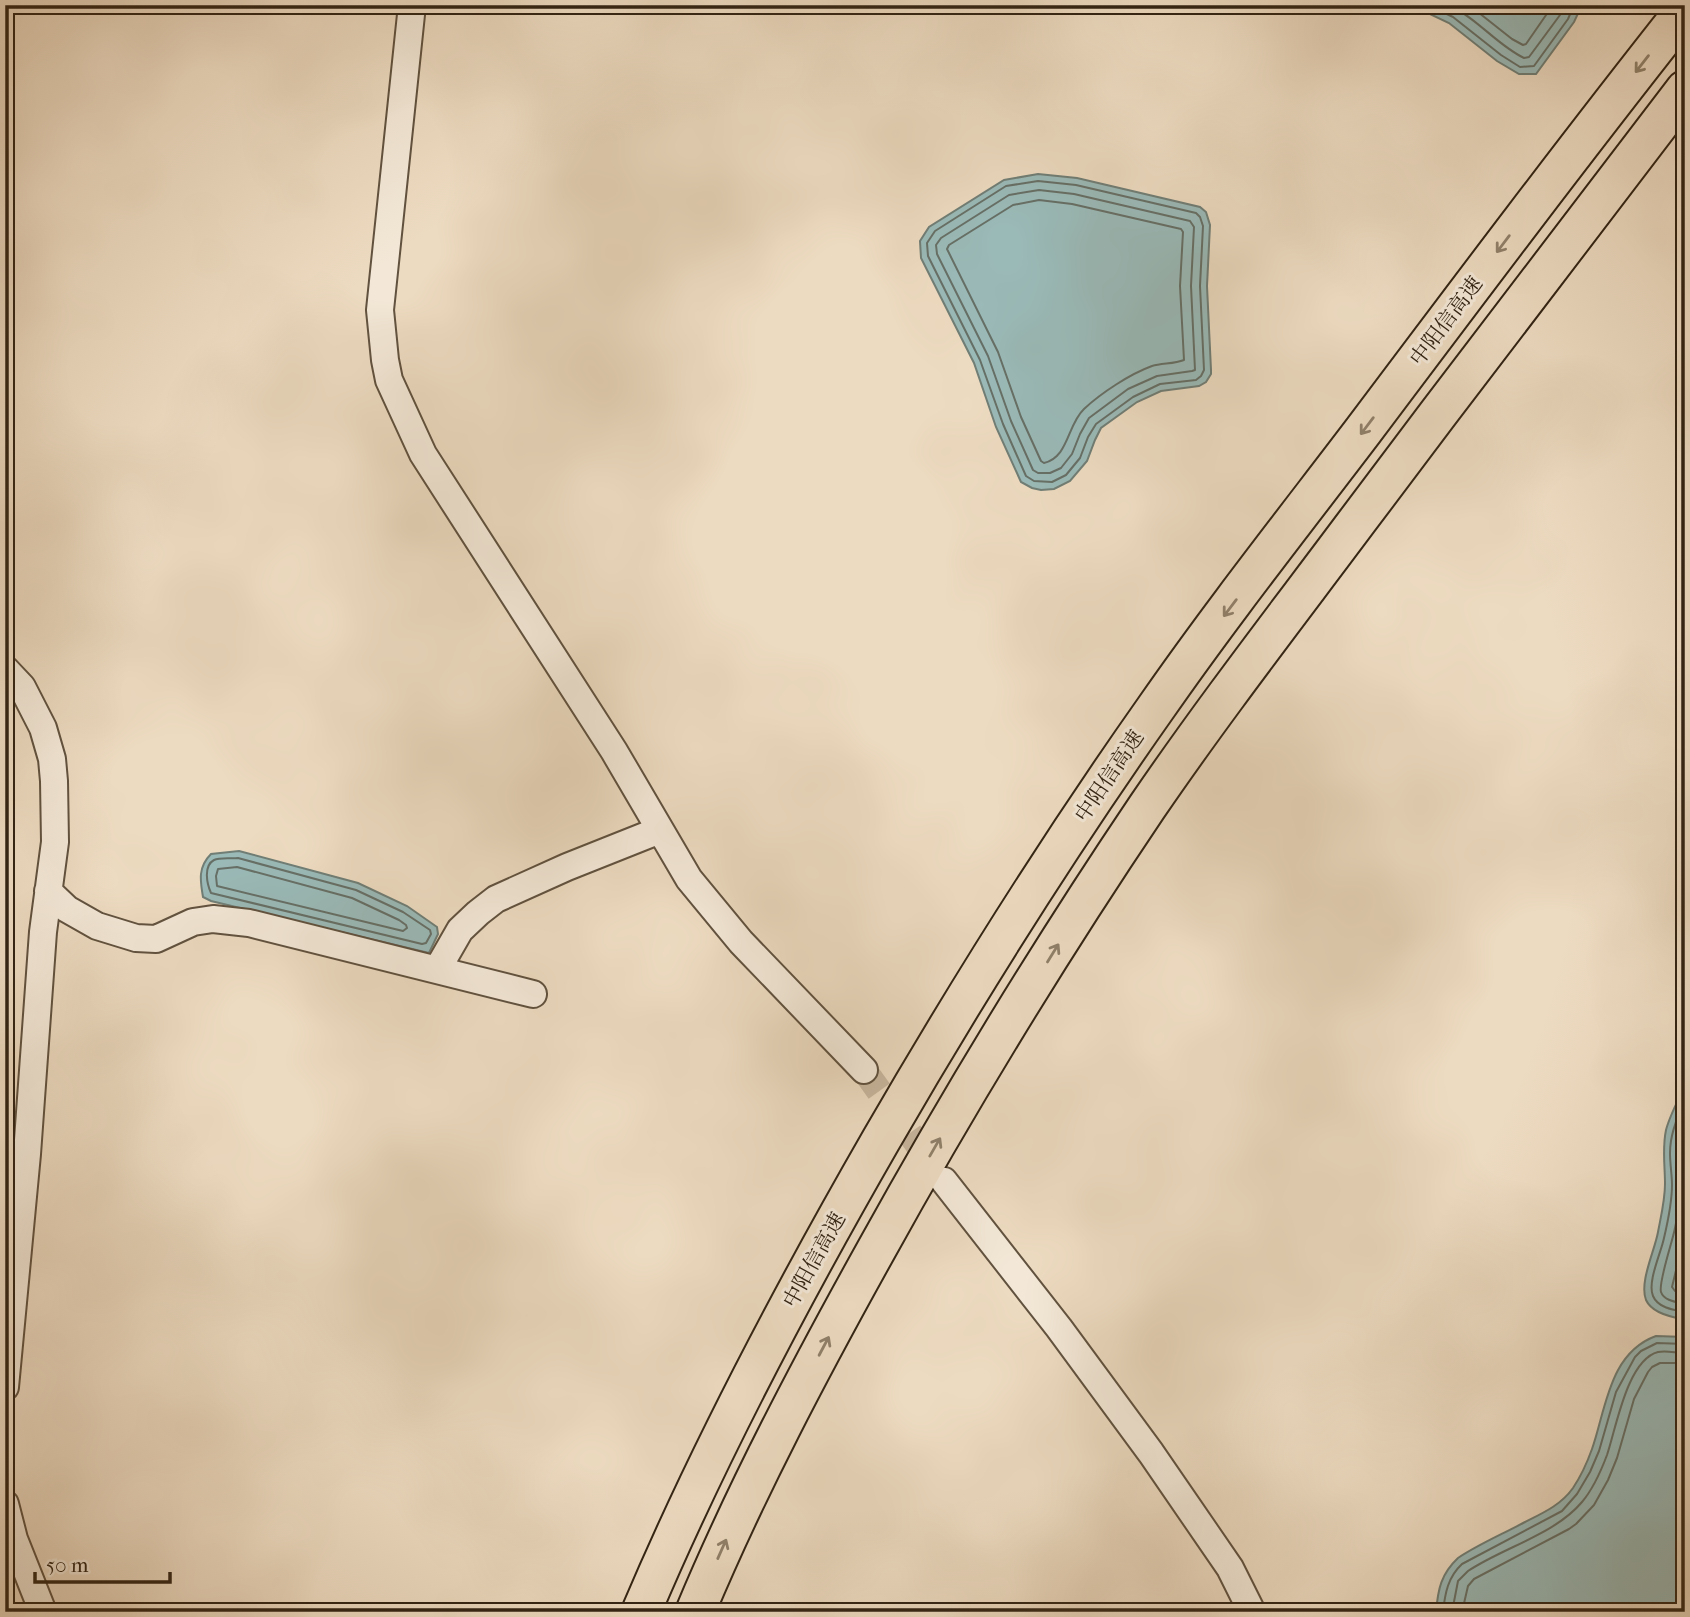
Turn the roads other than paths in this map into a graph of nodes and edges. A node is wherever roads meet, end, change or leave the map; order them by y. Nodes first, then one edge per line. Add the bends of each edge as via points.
1 (412, 5) edge
2 (1685, 10) edge
3 (1685, 90) edge
4 (5, 669) edge
5 (660, 830) junction
6 (48, 891) junction
7 (437, 970) junction
8 (533, 994) dead end
9 (864, 1070) tunnel mouth
10 (944, 1181) tunnel mouth
11 (5, 1387) edge
12 (5, 1504) edge
13 (10, 1540) edge
14 (43, 1612) edge
15 (641, 1612) edge
16 (695, 1612) edge
17 (1252, 1612) edge

1 - 5 street via 380,310 389,380 423,454
2 -> 15 highway, 中阳信高速 via 1206,639 1055,856 950,1023 805,1275 726,1426
16 -> 3 highway via 764,1460 849,1299 949,1123 1097,884 1238,680
4 - 6 street via 22,687 43,728 52,759 55,842
5 - 7 street via 496,899 460,930
5 - 9 street via 689,879 728,926
6 - 7 street via 67,909 97,926 136,938 156,939 193,922 213,919 249,923
6 - 11 street
7 - 8 street
10 - 17 street via 1151,1453 1230,1569
12 - 13 street
13 - 14 street

